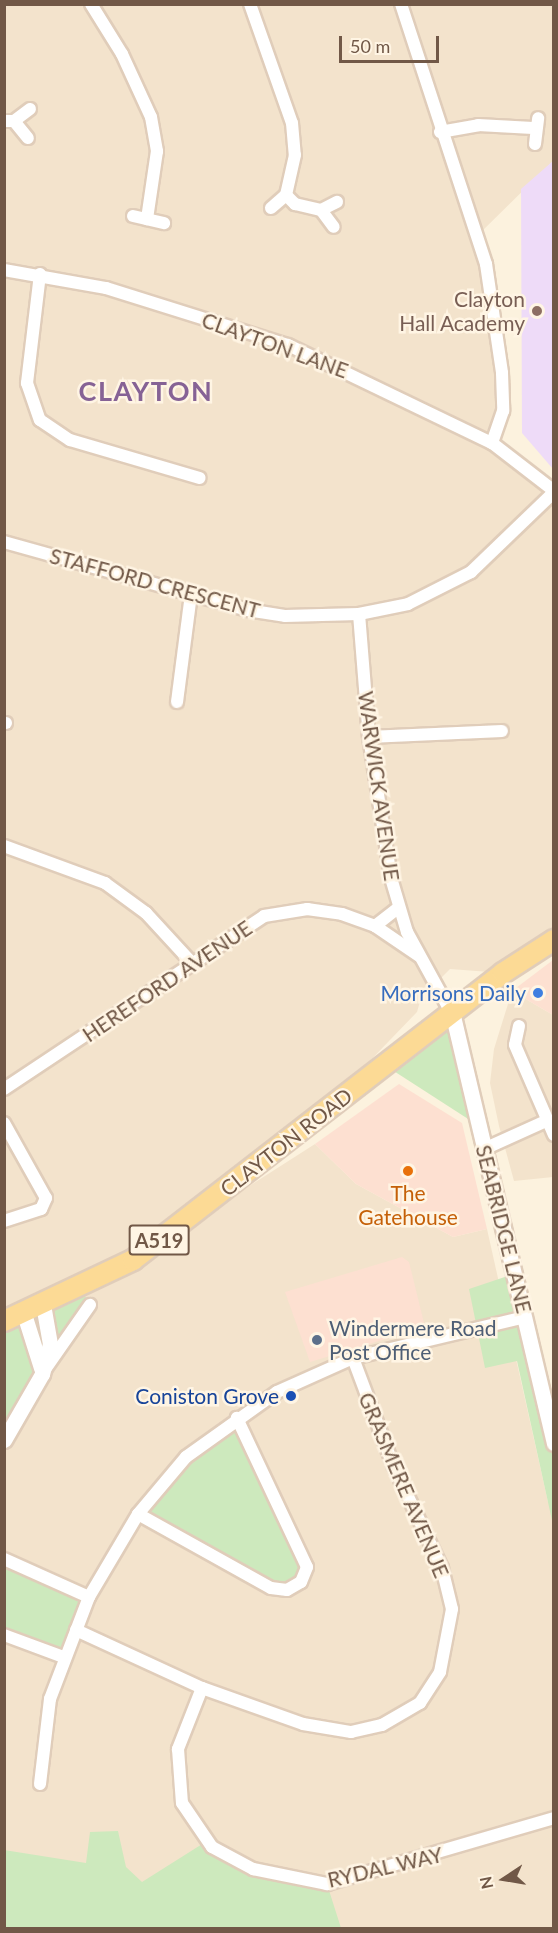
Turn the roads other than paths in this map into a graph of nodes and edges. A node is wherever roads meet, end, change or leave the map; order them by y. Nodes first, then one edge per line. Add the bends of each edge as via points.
1 (91, 4) edge
2 (250, 4) edge
3 (405, 5) edge
4 (30, 109) dead end
5 (9, 121) edge
6 (440, 132) junction
7 (28, 138) dead end
8 (535, 144) dead end
9 (286, 195) junction
10 (337, 202) dead end
11 (271, 208) dead end
12 (321, 210) junction
13 (133, 216) dead end
14 (147, 219) junction
15 (164, 223) dead end
16 (334, 227) dead end
17 (4, 270) edge
18 (40, 274) junction
19 (492, 443) junction
20 (200, 478) dead end
21 (554, 492) edge
22 (4, 542) edge
23 (191, 594) junction
24 (359, 614) junction
25 (177, 702) dead end
26 (502, 731) dead end
27 (369, 737) junction
28 (4, 846) edge
29 (398, 908) junction
30 (375, 926) junction
31 (554, 940) edge
32 (419, 956) junction
33 (192, 963) junction
34 (453, 1016) junction
35 (519, 1026) dead end
36 (4, 1089) edge
37 (546, 1121) junction
38 (4, 1123) edge
39 (554, 1135) edge
40 (484, 1149) junction
41 (4, 1221) edge
42 (90, 1305) dead end
43 (43, 1306) junction
44 (24, 1314) junction
45 (525, 1317) junction
46 (4, 1321) edge
47 (353, 1358) junction
48 (42, 1374) junction
49 (237, 1418) junction
50 (4, 1440) edge
51 (554, 1443) edge
52 (138, 1514) junction
53 (4, 1559) edge
54 (89, 1597) junction
55 (76, 1630) junction
56 (4, 1635) edge
57 (63, 1657) junction
58 (202, 1688) junction
59 (40, 1784) dead end
60 (554, 1818) edge

1 - 14 street via 127,63 151,117 157,151
2 - 9 street via 292,123 295,155
3 - 6 street
4 - 5 street
5 - 7 street
6 - 8 street via 478,125 536,123
6 - 19 street via 486,264 500,334 502,411
9 - 11 street
9 - 12 street via 295,204
10 - 12 street
12 - 16 street
13 - 14 street
14 - 15 street
17 - 18 street, CLAYTON LANE
18 - 19 street, CLAYTON LANE via 106,288 288,345
18 - 20 street via 27,383 40,420 69,440
19 - 21 street, CLAYTON LANE
21 - 24 street, STAFFORD CRESCENT via 471,572 408,604
22 - 23 street, STAFFORD CRESCENT
23 - 24 street, STAFFORD CRESCENT via 285,616
23 - 25 street
24 - 27 street, WARWICK AVENUE
26 - 27 street
27 - 29 street, WARWICK AVENUE
28 - 33 street via 105,883 146,913
29 - 30 street
29 - 32 street, WARWICK AVENUE
30 - 32 street, HEREFORD AVENUE
30 - 33 street, HEREFORD AVENUE via 342,914 283,912 242,926
31 - 34 main road, CLAYTON ROAD / A519 via 503,973
32 - 34 street, WARWICK AVENUE
33 - 36 street, HEREFORD AVENUE
34 - 40 street, SEABRIDGE LANE
34 - 43 main road, CLAYTON ROAD / A519 via 133,1260
35 - 37 street via 514,1045
37 - 39 street
37 - 40 street
38 - 41 street via 46,1198 41,1209
40 - 45 street, SEABRIDGE LANE
42 - 48 street
43 - 44 main road, CLAYTON ROAD / A519
43 - 48 street via 50,1344
44 - 46 main road, CLAYTON ROAD / A519
44 - 48 street
45 - 47 street
45 - 51 street, SEABRIDGE LANE
47 - 49 street via 278,1392
47 - 58 street, GRASMERE AVENUE via 393,1465 442,1568 452,1609 440,1672 420,1703 401,1717 351,1732 303,1724
48 - 50 street
49 - 52 street via 186,1457
49 - 52 street via 307,1567 301,1582 287,1590 272,1588
52 - 54 street
53 - 54 street
54 - 55 street
55 - 57 street
55 - 58 street, GRASMERE AVENUE
56 - 57 street
57 - 59 street via 42,1742
58 - 60 street, RYDAL WAY via 178,1749 182,1803 212,1847 253,1869 327,1884

